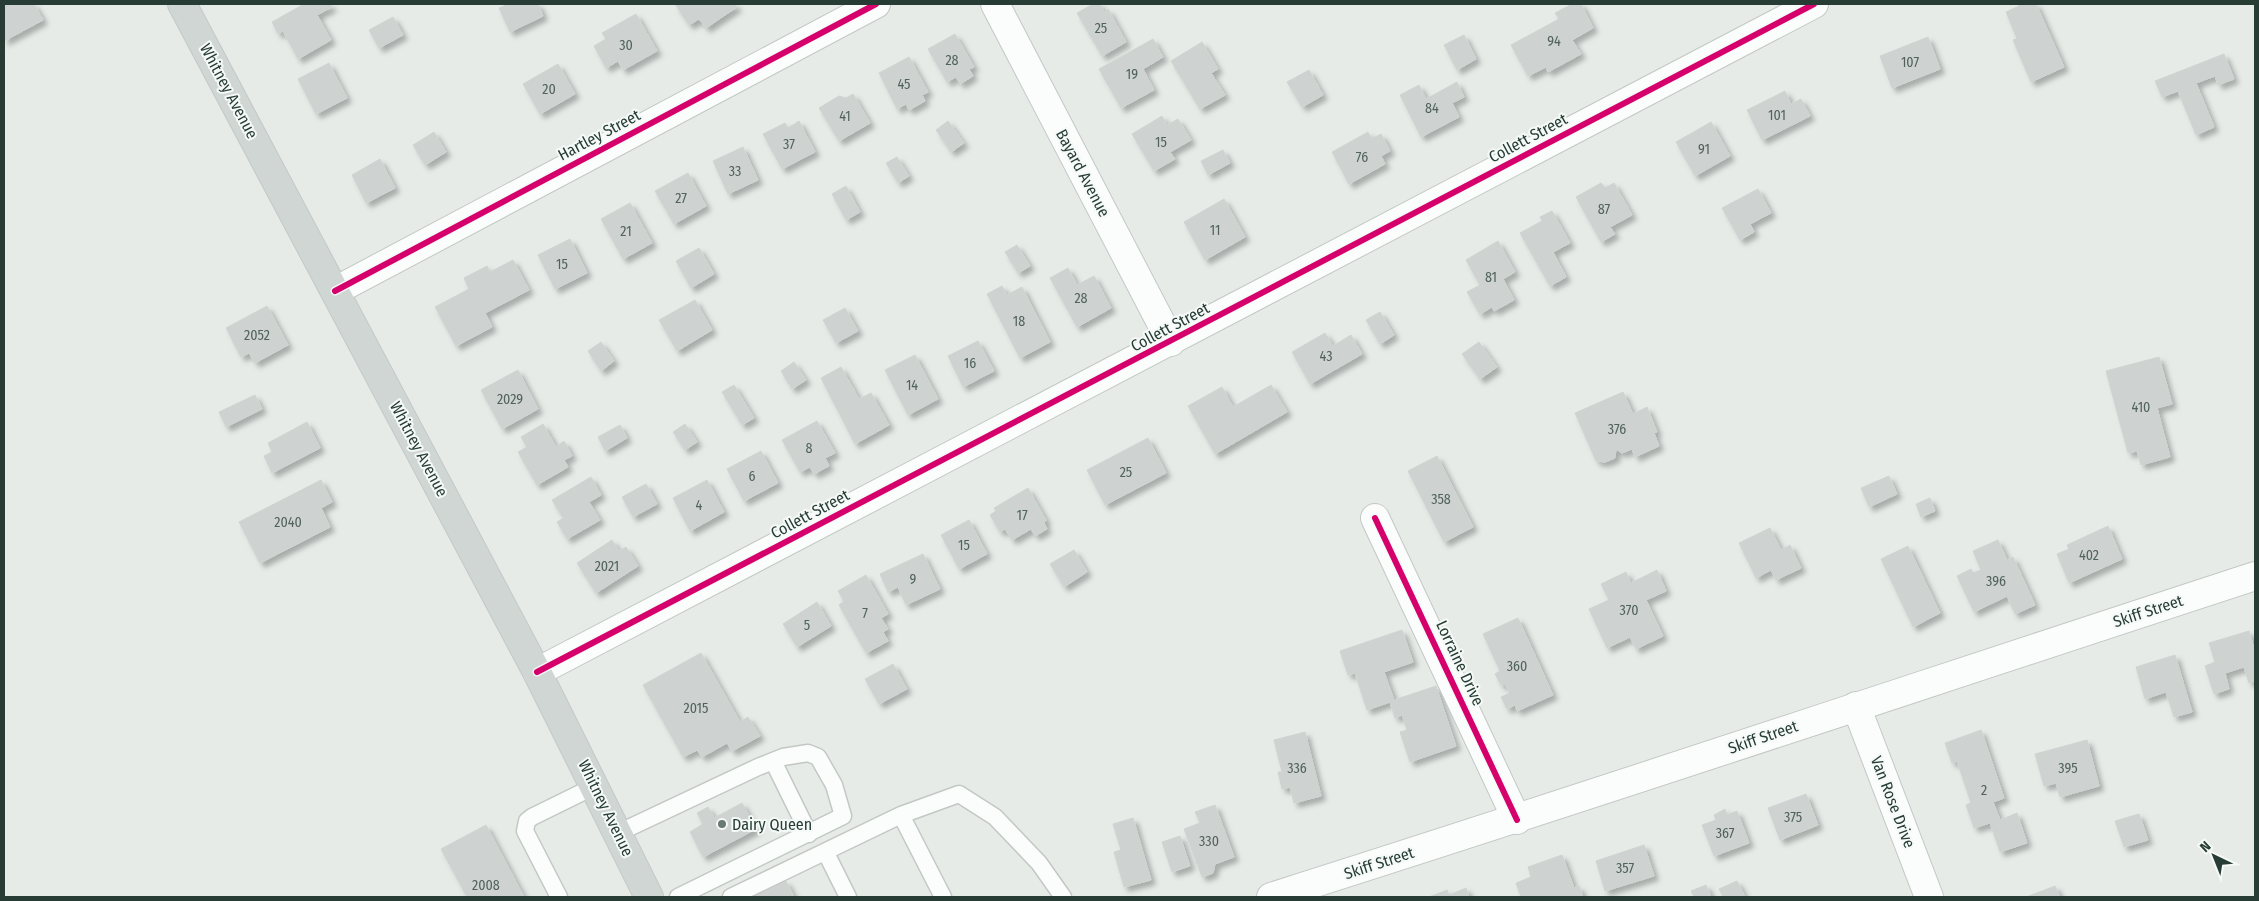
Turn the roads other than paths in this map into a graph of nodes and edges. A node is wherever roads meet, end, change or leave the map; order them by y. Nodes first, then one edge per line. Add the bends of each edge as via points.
1 (182, 4) edge
2 (876, 4) edge
3 (995, 4) edge
4 (1814, 4) edge
5 (335, 291) junction
6 (1171, 342) junction
7 (1376, 518) dead end
8 (2255, 576) edge
9 (537, 672) junction
10 (1856, 706) junction
11 (773, 761) junction
12 (595, 786) junction
13 (901, 816) junction
14 (1517, 820) junction
15 (618, 833) junction
16 (809, 834) junction
17 (826, 853) junction
18 (559, 897) edge
19 (647, 897) edge
20 (678, 897) edge
21 (731, 897) edge
22 (848, 897) edge
23 (943, 897) edge
24 (1063, 897) edge
25 (1271, 897) edge
26 (1930, 897) edge

1 - 5 main road, Whitney Avenue
2 - 5 street, Hartley Street
3 - 6 street, Bayard Avenue
4 - 6 street, Collett Street
5 - 9 main road, Whitney Avenue
6 - 9 street, Collett Street
7 - 14 street, Lorraine Drive
8 - 10 street, Skiff Street
9 - 12 main road, Whitney Avenue
10 - 14 street, Skiff Street
10 - 26 street, Van Rose Drive
11 - 15 lane
11 - 16 lane
11 - 16 lane via 808,753 818,757 834,784 843,816
12 - 15 main road, Whitney Avenue
12 - 18 lane via 532,817 525,826
13 - 17 lane
13 - 23 lane
13 - 24 lane via 959,794 995,817 1039,863
14 - 25 street, Skiff Street
15 - 19 main road, Whitney Avenue
16 - 20 lane
17 - 21 lane
17 - 22 lane

